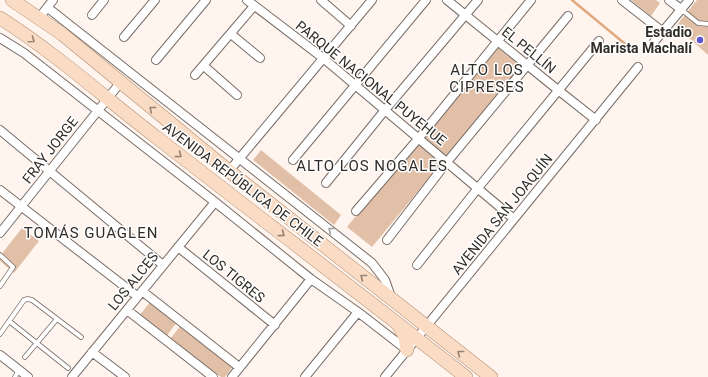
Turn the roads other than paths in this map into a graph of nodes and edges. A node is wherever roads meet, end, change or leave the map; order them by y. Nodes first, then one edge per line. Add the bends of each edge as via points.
1 (12, 0) edge
2 (53, 0) edge
3 (104, 0) edge
4 (155, 0) edge
5 (206, 0) edge
6 (247, 0) edge
7 (320, 0) edge
8 (372, 0) edge
9 (426, 0) edge
10 (447, 0) edge
11 (478, 0) edge
12 (531, 0) edge
13 (622, 0) edge
14 (669, 0) edge
15 (689, 0) edge
16 (254, 6) junction
17 (48, 8) junction
18 (682, 10) junction
19 (92, 15) dead end
20 (465, 15) junction
21 (568, 16) dead end
22 (0, 18) edge
23 (39, 18) junction
24 (708, 24) edge
25 (351, 26) junction
26 (663, 32) junction
27 (231, 34) junction
28 (124, 37) dead end
29 (0, 38) edge
30 (497, 41) junction
31 (598, 41) dead end
32 (654, 42) dead end
33 (260, 58) dead end
34 (323, 58) junction
35 (156, 60) dead end
36 (527, 65) junction
37 (204, 66) junction
38 (638, 67) dead end
39 (195, 75) dead end
40 (120, 83) junction
41 (355, 86) junction
42 (558, 90) junction
43 (236, 94) dead end
44 (108, 98) junction
45 (98, 110) junction
46 (385, 110) junction
47 (596, 120) junction
48 (0, 130) edge
49 (418, 139) junction
50 (240, 158) junction
51 (293, 160) dead end
52 (447, 162) junction
53 (50, 171) junction
54 (229, 171) junction
55 (326, 183) dead end
56 (478, 188) junction
57 (0, 190) edge
58 (215, 202) junction
59 (21, 207) junction
60 (356, 211) dead end
61 (514, 219) junction
62 (0, 234) edge
63 (387, 240) dead end
64 (178, 247) junction
65 (0, 255) edge
66 (163, 265) junction
67 (417, 265) dead end
68 (311, 279) junction
69 (0, 286) edge
70 (140, 294) junction
71 (392, 299) junction
72 (127, 310) junction
73 (358, 312) junction
74 (57, 320) junction
75 (9, 321) junction
76 (397, 323) junction
77 (275, 324) junction
78 (427, 327) junction
79 (0, 334) edge
80 (81, 337) dead end
81 (417, 338) junction
82 (38, 343) junction
83 (407, 350) junction
84 (92, 352) junction
85 (0, 355) edge
86 (25, 357) dead end
87 (239, 367) junction
88 (68, 368) dead end
89 (17, 374) edge
90 (233, 376) edge
91 (28, 377) edge
92 (72, 377) edge
93 (125, 377) edge
94 (213, 377) edge
95 (305, 377) edge
96 (385, 377) edge
97 (466, 377) edge
98 (491, 377) edge

1 - 23 main road, AVENIDA REPÚBLICA DE CHILE
2 - 17 street
3 - 19 street
4 - 28 street
5 - 35 street
6 - 16 street, PARQUE NACIONAL PUYEHUE
7 - 25 street
8 - 25 street
9 - 41 street
10 - 20 street, EL PELLÍN
11 - 20 street
12 - 30 street
13 - 26 street
14 - 18 street
15 - 18 street
16 - 27 street
16 - 34 street, PARQUE NACIONAL PUYEHUE
17 - 23 street
17 - 50 street, AVENIDA REPÚBLICA DE CHILE
18 - 24 lane via 698,23
18 - 26 street
20 - 30 street, EL PELLÍN
20 - 46 street
21 - 36 street
22 -> 44 main road, AVENIDA REPÚBLICA DE CHILE via 51,53
23 - 40 main road, AVENIDA REPÚBLICA DE CHILE
25 - 34 street
26 - 32 street
27 - 33 street
27 - 37 street
29 - 45 street, AVENIDA REPÚBLICA DE CHILE via 24,53
30 - 36 street, EL PELLÍN
30 - 49 street
31 - 42 street
34 - 41 street, PARQUE NACIONAL PUYEHUE
34 - 50 street
36 - 42 street, EL PELLÍN
36 - 52 street
37 - 39 street
37 - 43 street
38 - 47 street, AVENIDA SAN JOAQUÍN
40 - 44 street, FRAY JORGE
54 -> 40 main road, AVENIDA REPÚBLICA DE CHILE
41 - 46 street, PARQUE NACIONAL PUYEHUE
41 - 51 street
42 - 47 street, EL PELLÍN
42 - 56 street
44 - 45 street, FRAY JORGE
44 -> 76 main road, AVENIDA REPÚBLICA DE CHILE
45 - 53 street, FRAY JORGE
45 - 58 street, AVENIDA REPÚBLICA DE CHILE
46 - 49 street, PARQUE NACIONAL PUYEHUE
46 - 55 street
47 - 61 street, AVENIDA SAN JOAQUÍN
48 - 53 street
49 - 52 street, PARQUE NACIONAL PUYEHUE
49 - 60 street
50 - 54 street
71 -> 50 street, AVENIDA REPÚBLICA DE CHILE via 385,280 372,262
52 - 56 street, PARQUE NACIONAL PUYEHUE
52 - 63 street
53 - 59 street, FRAY JORGE
53 - 66 street
71 -> 54 main road, AVENIDA REPÚBLICA DE CHILE
56 - 61 street, PARQUE NACIONAL PUYEHUE
56 - 67 street
57 - 59 street
58 - 64 street, LOS ALCES
58 - 68 street, AVENIDA REPÚBLICA DE CHILE
59 - 62 street, FRAY JORGE
59 - 70 street
61 - 78 street, AVENIDA SAN JOAQUÍN
64 - 66 street, LOS ALCES
64 - 77 street, LOS TIGRES
65 - 69 lane via 13,267
66 - 70 street, LOS ALCES
68 - 73 street, AVENIDA REPÚBLICA DE CHILE
68 - 77 street
70 - 72 street, LOS ALCES
70 - 87 street
71 - 78 main road, AVENIDA REPÚBLICA DE CHILE
72 - 84 street, LOS ALCES
72 - 94 street
73 - 83 street, AVENIDA REPÚBLICA DE CHILE
73 - 95 street
74 - 75 lane via 28,299 24,300
74 - 80 lane
74 - 82 lane
75 - 79 lane
75 - 82 lane
76 - 81 main road, AVENIDA REPÚBLICA DE CHILE
76 - 83 main road via 405,337
77 - 87 street
78 - 81 street, AVENIDA SAN JOAQUÍN
98 -> 78 main road, AVENIDA REPÚBLICA DE CHILE
81 - 83 street, AVENIDA SAN JOAQUÍN
81 - 97 main road, AVENIDA REPÚBLICA DE CHILE
82 - 86 lane
82 - 88 lane
83 - 96 street, AVENIDA SAN JOAQUÍN
84 - 92 street, LOS ALCES
84 - 93 street
85 - 89 street
87 - 90 street
89 - 91 street

